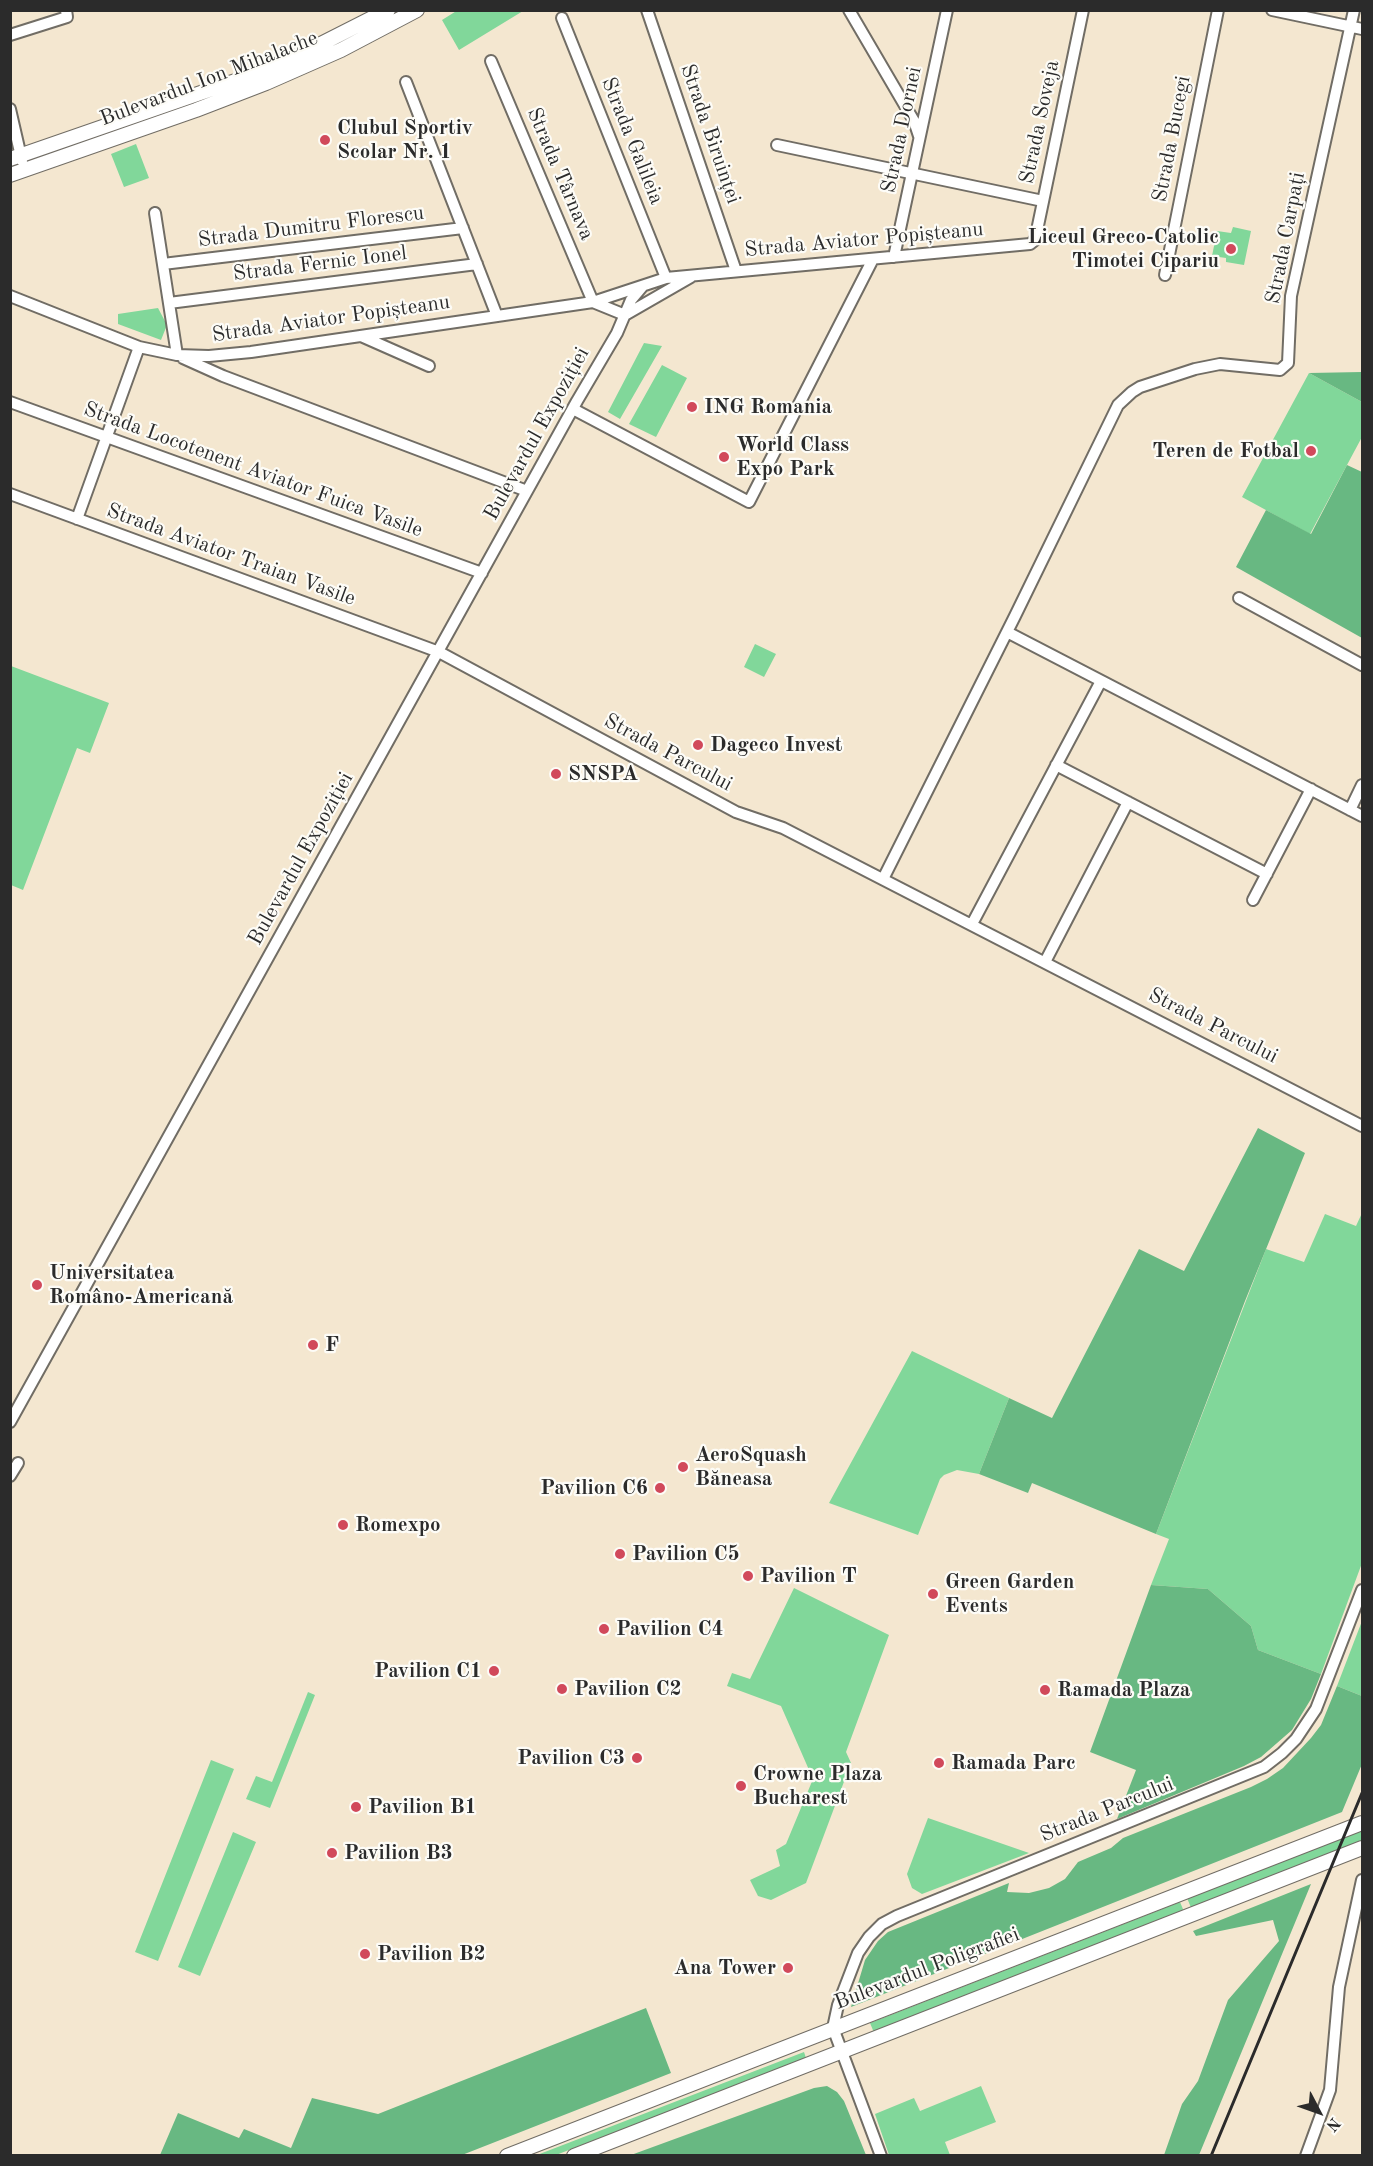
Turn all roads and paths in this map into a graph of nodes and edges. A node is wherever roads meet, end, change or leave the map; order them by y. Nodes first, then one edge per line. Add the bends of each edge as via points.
1 (388, 10) edge
2 (417, 10) edge
3 (647, 10) edge
4 (849, 10) edge
5 (946, 10) edge
6 (1083, 10) edge
7 (1218, 10) edge
8 (1272, 10) edge
9 (1354, 10) edge
10 (66, 14) edge
11 (562, 18) dead end
12 (1351, 27) junction
13 (1362, 29) edge
14 (10, 35) edge
15 (491, 61) dead end
16 (406, 82) dead end
17 (10, 109) edge
18 (920, 138) junction
19 (777, 145) dead end
20 (16, 157) edge
21 (25, 170) junction
22 (912, 173) junction
23 (10, 175) edge
24 (1043, 201) junction
25 (155, 213) dead end
26 (463, 228) junction
27 (1035, 240) joint
28 (894, 257) junction
29 (873, 258) junction
30 (163, 264) junction
31 (477, 264) junction
32 (735, 271) junction
33 (695, 274) junction
34 (1165, 274) dead end
35 (666, 278) junction
36 (642, 286) junction
37 (612, 295) junction
38 (10, 296) edge
39 (593, 302) junction
40 (169, 303) junction
41 (497, 315) junction
42 (625, 315) junction
43 (360, 336) junction
44 (139, 346) junction
45 (177, 355) junction
46 (429, 366) dead end
47 (10, 402) edge
48 (573, 409) junction
49 (106, 438) junction
50 (527, 491) junction
51 (10, 494) edge
52 (77, 519) junction
53 (482, 573) junction
54 (1239, 598) dead end
55 (1007, 632) junction
56 (438, 652) junction
57 (1362, 665) edge
58 (1101, 681) junction
59 (1056, 765) junction
60 (1362, 785) edge
61 (1311, 789) junction
62 (1128, 802) junction
63 (1350, 810) junction
64 (1362, 816) edge
65 (1267, 874) junction
66 (883, 879) junction
67 (1253, 900) dead end
68 (972, 924) junction
69 (1045, 962) junction
70 (1362, 1126) edge
71 (10, 1422) edge
72 (18, 1463) dead end
73 (10, 1476) edge
74 (1362, 1590) edge
75 (1362, 1823) edge
76 (1362, 1848) edge
77 (1362, 1880) edge
78 (1362, 1914) edge
79 (1354, 1923) junction
80 (833, 2028) junction
81 (841, 2051) junction
82 (507, 2156) edge
83 (574, 2156) edge
84 (880, 2156) edge
85 (1306, 2156) edge

1 - 20 main road, Bulevardul Ion Mihalache via 238,80
2 - 21 main road, Bulevardul Ion Mihalache via 266,83
3 - 32 street, Strada Biruinței
4 - 18 street
5 - 18 street, Strada Dornei
6 - 24 street, Strada Soveja
7 - 34 street, Strada Bucegi
8 - 12 street
9 - 12 street, Strada Carpați
10 - 14 street
11 - 35 street, Strada Galileia
12 - 13 street
12 - 55 street, Strada Carpați via 1291,296 1288,363 1280,370 1208,365 1140,387 1124,399 1112,416
15 - 39 street, Strada Târnava
16 - 26 street
17 - 20 street
18 - 22 street, Strada Dornei
19 - 22 street
20 - 21 street
21 - 23 main road, Bulevardul Ion Mihalache
22 - 24 street
22 - 28 street, Strada Dornei
24 - 27 street, Strada Soveja
25 - 30 street
26 - 30 street, Strada Dumitru Florescu
26 - 31 street
27 - 28 street, Strada Aviator Popișteanu via 1027,245
28 - 29 street, Strada Aviator Popișteanu
29 - 32 street, Strada Aviator Popișteanu
29 - 48 street via 749,502
30 - 40 street
31 - 40 street, Strada Fernic Ionel
31 - 41 street
32 - 33 street, Strada Aviator Popișteanu
33 - 35 street, Strada Aviator Popișteanu
33 - 42 street, Strada Aviator Popișteanu
35 - 36 street, Strada Aviator Popișteanu
36 - 37 street, Strada Aviator Popișteanu
36 - 42 street, Bulevardul Expoziției
37 - 39 street, Strada Aviator Popișteanu
37 - 42 street via 622,301
38 - 44 street, Strada Aviator Popișteanu
39 - 41 street, Strada Aviator Popișteanu
39 - 42 street, Strada Aviator Popișteanu
40 - 45 street
41 - 43 street, Strada Aviator Popișteanu
42 - 48 street, Bulevardul Expoziției
43 - 45 street, Strada Aviator Popișteanu via 230,355
43 - 46 street
44 - 45 street, Strada Aviator Popișteanu
44 - 49 street
45 - 50 street via 229,379
47 - 49 street, Strada Locotenent Aviator Fuica Vasile
48 - 50 street, Bulevardul Expoziției
49 - 52 street
49 - 53 street, Strada Locotenent Aviator Fuica Vasile
50 - 53 street, Bulevardul Expoziției
51 - 52 street, Strada Aviator Traian Vasile
52 - 56 street, Strada Aviator Traian Vasile
53 - 56 street, Bulevardul Expoziției
54 - 57 street
55 - 58 street
55 - 66 street
56 - 66 street, Strada Parcului via 736,812 783,828
56 - 71 street, Bulevardul Expoziției
58 - 59 street
58 - 61 street
59 - 62 street
59 - 68 street
60 - 63 street
61 - 63 street
61 - 65 street
62 - 65 street
62 - 69 street
63 - 64 street
65 - 67 street
66 - 68 street, Strada Parcului
68 - 69 street, Strada Parcului
69 - 70 street, Strada Parcului
72 - 73 street
74 - 80 street, Strada Parcului via 1316,1709 1281,1754 1251,1773 890,1920 869,1937 858,1953
75 - 80 main road, Bulevardul Poligrafiei
76 - 81 main road
77 - 79 street
78 - 79 street
79 - 85 street via 1339,1987 1330,2090
80 - 81 street
80 - 82 main road, Bulevardul Poligrafiei
81 - 83 main road
81 - 84 street

